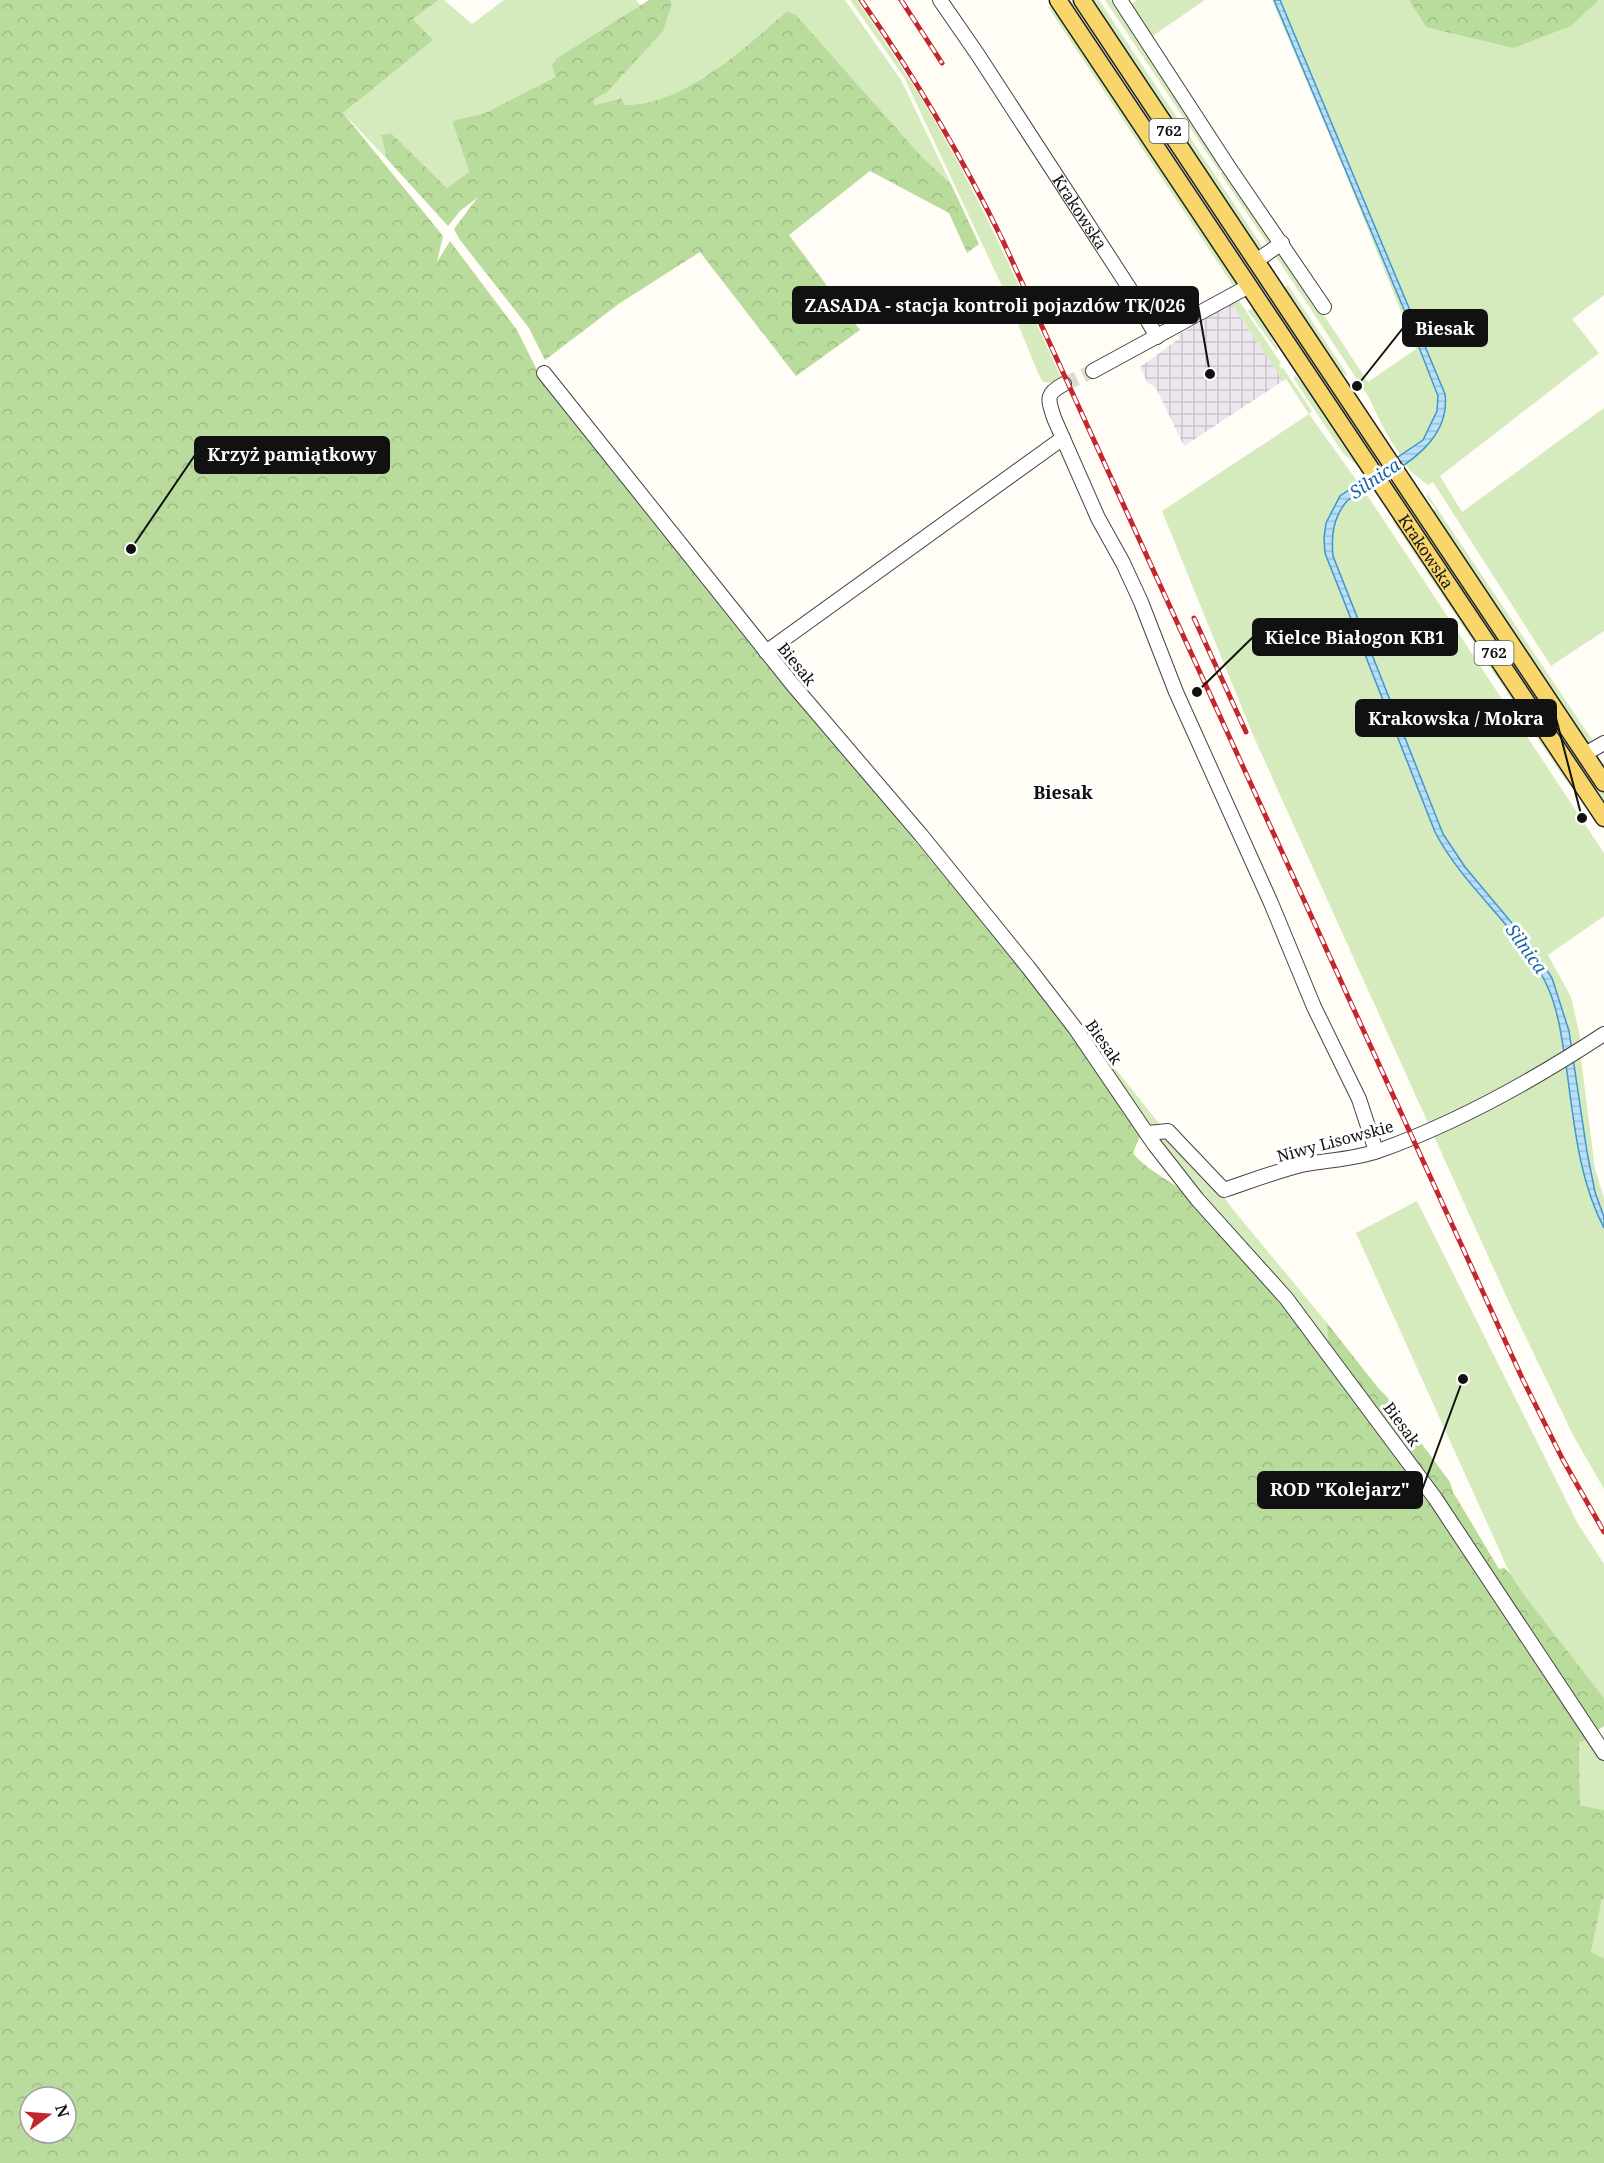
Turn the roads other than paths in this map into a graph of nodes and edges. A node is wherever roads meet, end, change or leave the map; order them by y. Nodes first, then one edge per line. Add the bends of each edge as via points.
1 (940, 0) edge
2 (1058, 0) edge
3 (1082, 0) edge
4 (1120, 0) edge
5 (1282, 243) junction
6 (1256, 261) junction
7 (1248, 286) junction
8 (1324, 307) dead end
9 (1157, 337) junction
10 (1093, 371) tunnel mouth
11 (544, 374) dead end
12 (1065, 384) tunnel mouth
13 (1063, 438) junction
14 (766, 652) junction
15 (1604, 743) edge
16 (1585, 754) junction
17 (1604, 783) edge
18 (1604, 818) edge
19 (1604, 1034) edge
20 (1148, 1133) junction
21 (1376, 1151) junction
22 (1604, 1753) edge

1 - 9 street, Krakowska via 1128,286
2 - 7 main road, Krakowska / 762
3 - 6 main road, Krakowska / 762
4 - 5 street
5 - 6 street
5 - 8 street
6 - 16 main road, Krakowska / 762
7 - 9 street
7 - 18 main road, Krakowska / 762
9 - 10 street
11 - 14 street, Biesak
12 - 13 street via 1054,390 1049,399
13 - 14 street
13 - 21 street via 1093,509 1141,602 1176,692 1314,1007 1359,1099
14 - 20 street, Biesak via 1028,967
15 - 16 street
16 - 17 main road, Krakowska / 762
19 - 21 street, Niwy Lisowskie via 1446,1122
20 - 21 street, Niwy Lisowskie via 1168,1131 1224,1190 1305,1165
20 - 22 street, Biesak via 1197,1199 1286,1298 1387,1432

